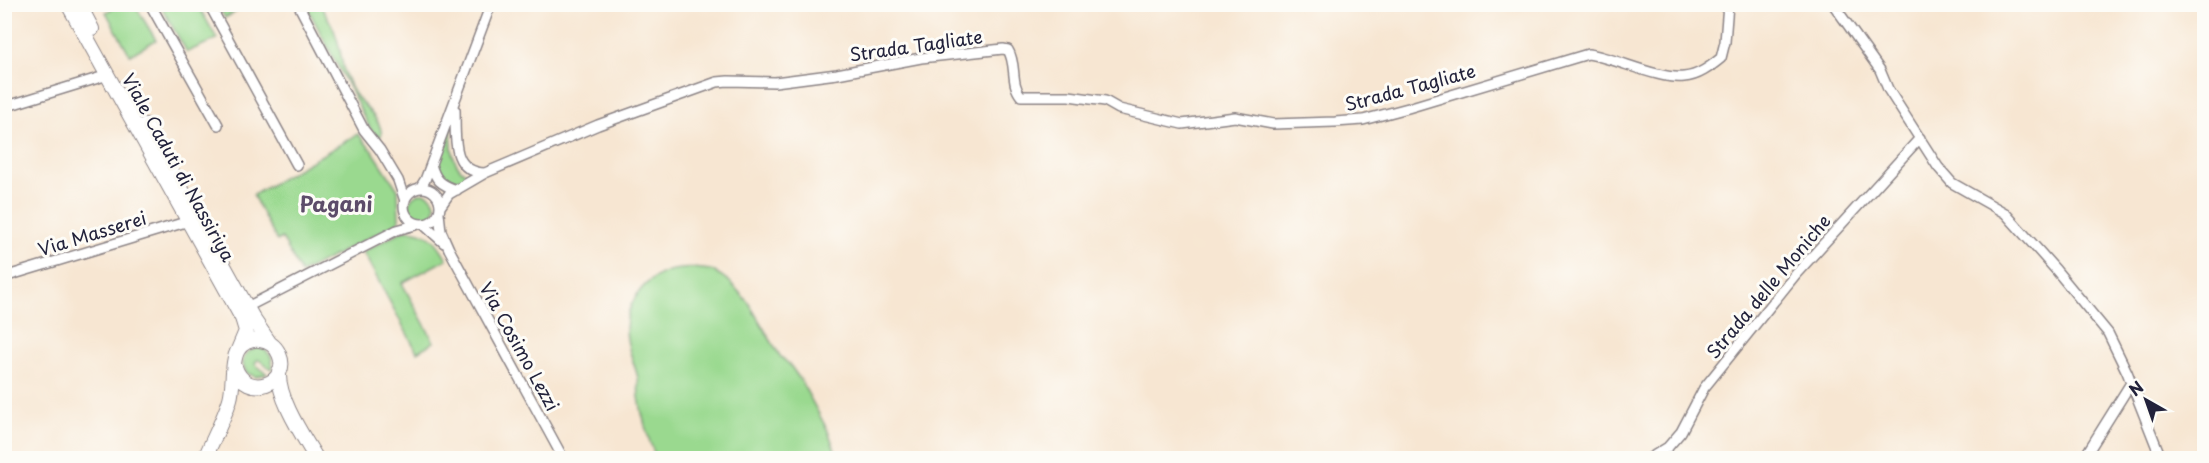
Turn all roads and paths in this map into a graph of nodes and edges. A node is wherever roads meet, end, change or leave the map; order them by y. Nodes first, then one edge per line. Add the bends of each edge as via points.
1 (68, 4) edge
2 (96, 4) edge
3 (150, 4) edge
4 (209, 4) edge
5 (298, 4) edge
6 (491, 4) edge
7 (1728, 4) edge
8 (1833, 4) edge
9 (81, 8) edge
10 (108, 75) junction
11 (455, 104) junction
12 (4, 107) edge
13 (218, 125) dead end
14 (1920, 138) junction
15 (431, 164) junction
16 (297, 165) dead end
17 (485, 173) junction
18 (395, 174) junction
19 (419, 188) junction
20 (457, 190) junction
21 (435, 193) junction
22 (405, 201) junction
23 (440, 210) junction
24 (407, 216) junction
25 (189, 221) junction
26 (421, 224) junction
27 (398, 230) junction
28 (449, 249) junction
29 (4, 277) edge
30 (247, 307) junction
31 (269, 342) junction
32 (238, 350) junction
33 (235, 367) junction
34 (279, 371) junction
35 (2131, 384) junction
36 (254, 385) junction
37 (229, 402) junction
38 (294, 419) junction
39 (205, 459) edge
40 (316, 459) edge
41 (563, 459) edge
42 (1650, 459) edge
43 (2084, 459) edge
44 (2161, 459) edge

1 - 10 main road, Viale Caduti di Nassiriya
2 - 9 street
3 - 13 street
4 - 16 street
5 - 18 street via 364,130
6 - 11 street
7 - 17 street, Strada Tagliate via 1721,58 1703,71 1683,78 1588,54 1363,120 1273,124 1228,117 1182,124 1119,109 1105,101 1022,96 1016,88 1012,58 1004,49 775,82 717,82 598,125
8 - 14 street via 1880,70
9 - 30 main road, Viale Caduti di Nassiriya
10 - 12 street
10 - 25 main road, Viale Caduti di Nassiriya
11 - 15 street
11 - 17 street via 456,151 460,161 470,170
14 - 35 street via 1952,183 2005,213 2056,270 2108,333
14 - 42 street, Strada delle Moniche via 1796,274 1704,388 1681,432
15 - 19 street
15 - 20 street via 438,182
15 - 21 street via 430,179
17 - 20 street, Strada Tagliate
18 - 19 street
18 - 22 street
19 - 21 street
19 - 22 street
20 - 23 street, Strada Tagliate via 444,200
21 - 23 street
22 - 24 street
23 - 26 street via 433,221
23 - 28 street, Via Cosimo Lezzi via 441,231
24 - 26 street
24 - 27 street
25 - 29 street, Via Masserei
25 - 32 main road, Viale Caduti di Nassiriya via 242,318 246,332
26 - 27 street
26 - 28 street, Via Cosimo Lezzi
27 - 30 street
28 - 41 street, Via Cosimo Lezzi
30 - 31 main road, Viale Caduti di Nassiriya
31 - 32 main road via 252,340
31 - 34 main road via 279,353
32 - 33 main road
33 - 36 main road via 242,379
33 - 37 main road
34 - 36 main road via 271,382
34 - 38 main road
35 - 43 street
35 - 44 street
36 - 37 main road
36 - 38 main road via 275,395
37 - 39 main road
38 - 40 main road

